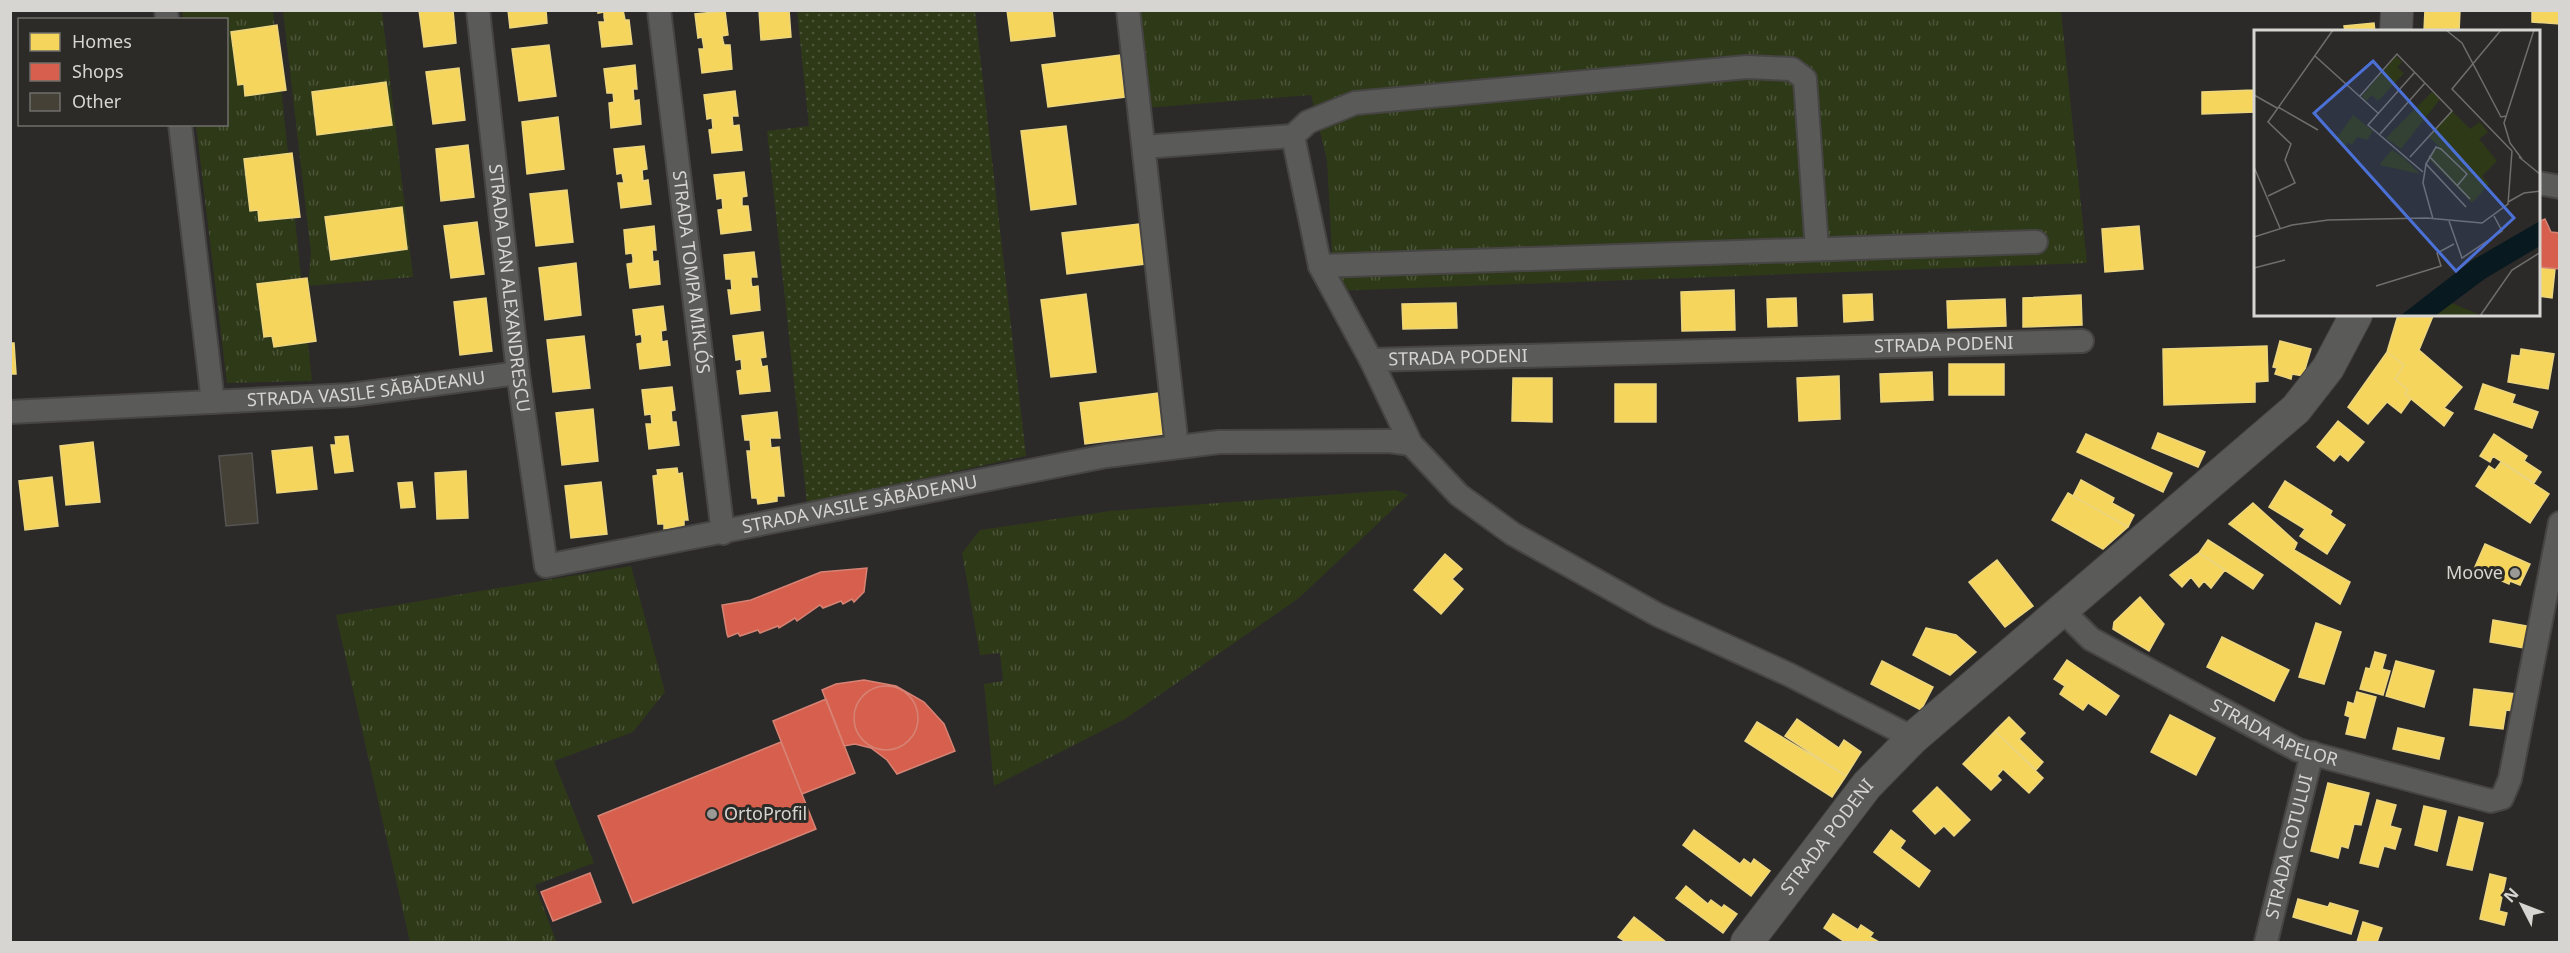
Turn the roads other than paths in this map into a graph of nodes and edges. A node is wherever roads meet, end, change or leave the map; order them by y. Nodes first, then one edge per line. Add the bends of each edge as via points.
1 (478, 10) edge
2 (659, 10) edge
3 (1128, 10) edge
4 (2397, 10) edge
5 (2396, 30) edge
6 (180, 126) edge
7 (1293, 136) junction
8 (1143, 147) junction
9 (2540, 183) edge
10 (2559, 187) edge
11 (2036, 242) dead end
12 (1817, 249) junction
13 (1320, 266) junction
14 (2355, 316) edge
15 (2082, 341) dead end
16 (1371, 360) junction
17 (518, 373) junction
18 (213, 402) junction
19 (10, 412) edge
20 (1411, 444) junction
21 (1177, 447) junction
22 (2559, 523) edge
23 (723, 532) junction
24 (546, 566) joint
25 (2063, 611) junction
26 (1913, 738) junction
27 (2312, 753) junction
28 (1747, 942) edge
29 (2266, 942) edge

1 - 17 street, STRADA DAN ALEXANDRESCU
2 - 23 street, STRADA TOMPA MIKLÓS
3 - 8 street
4 - 5 main road
6 - 18 street
7 - 8 street
7 - 12 street via 1308,122 1354,103 1747,67 1792,69 1805,79
7 - 13 street
8 - 21 street
9 - 10 street
11 - 12 street
12 - 13 street
13 - 16 street
14 - 25 main road, STRADA PODENI via 2328,369 2296,409
15 - 16 street, STRADA PODENI
16 - 20 street, STRADA PODENI
17 - 18 street, STRADA VASILE SĂBĂDEANU via 388,392
17 - 24 street, STRADA DAN ALEXANDRESCU
18 - 19 street, STRADA VASILE SĂBĂDEANU
20 - 21 street, STRADA VASILE SĂBĂDEANU via 1219,442
20 - 26 street, STRADA PODENI via 1459,495 1513,534 1658,615 1790,675
21 - 23 street, STRADA VASILE SĂBĂDEANU via 1106,456
22 - 27 street, STRADA APELOR via 2510,778 2502,798 2491,801
23 - 24 street, STRADA VASILE SĂBĂDEANU
25 - 26 main road, STRADA PODENI
25 - 27 street, STRADA APELOR via 2091,639 2273,738
26 - 28 main road, STRADA PODENI via 1867,785
27 - 29 street, STRADA COTULUI

